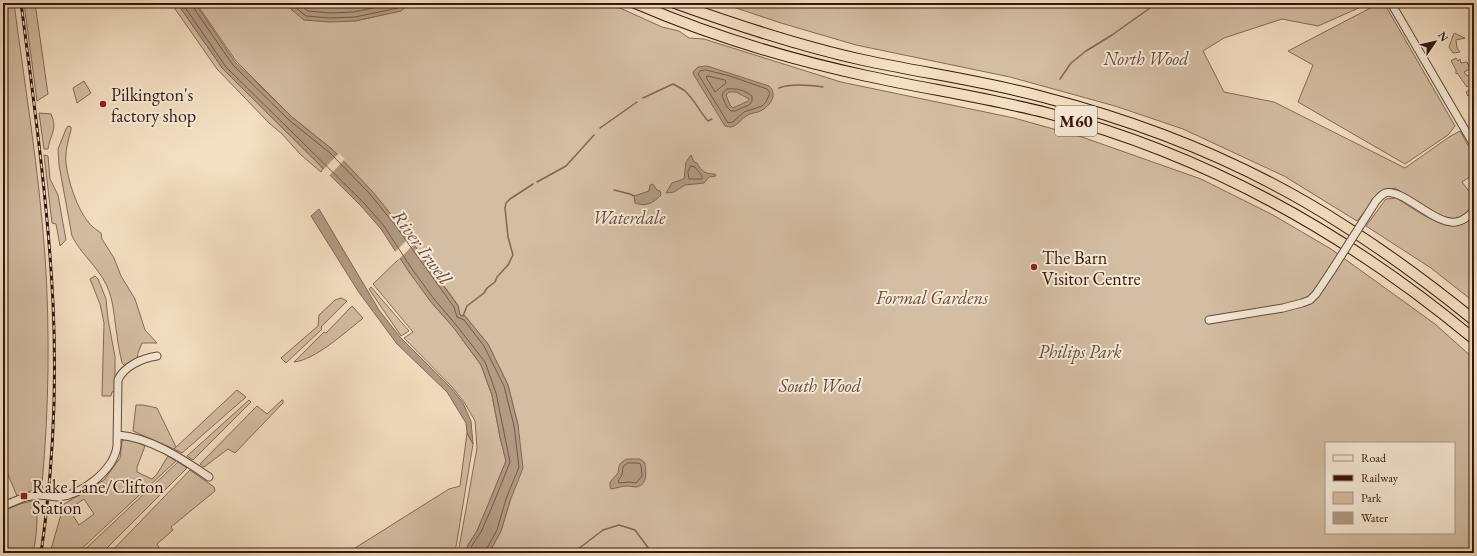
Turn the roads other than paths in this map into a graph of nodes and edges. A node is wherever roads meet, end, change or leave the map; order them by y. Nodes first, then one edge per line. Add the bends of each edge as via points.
1 (635, 3) edge
2 (675, 3) edge
3 (1391, 3) edge
4 (1474, 145) edge
5 (1474, 211) edge
6 (1209, 320) dead end
7 (1474, 320) edge
8 (1474, 339) edge
9 (157, 356) dead end
10 (118, 435) junction
11 (209, 477) dead end
12 (3, 506) edge

1 - 8 highway, M60 via 787,56 866,76 968,95 1048,114 1098,128 1190,162 1273,202 1329,234 1399,281
2 - 7 highway, M60 via 818,49 1043,97 1170,138 1273,184 1342,224 1393,257
3 - 4 street
5 - 6 street, bridge via 1461,221 1450,222 1437,218 1399,195 1386,193 1376,201 1316,294 1306,301 1283,308
9 - 10 street via 149,357 130,367 118,380
10 - 11 street via 130,436 165,450
10 - 12 street, bridge via 116,451 107,469 74,493 58,497 26,496

